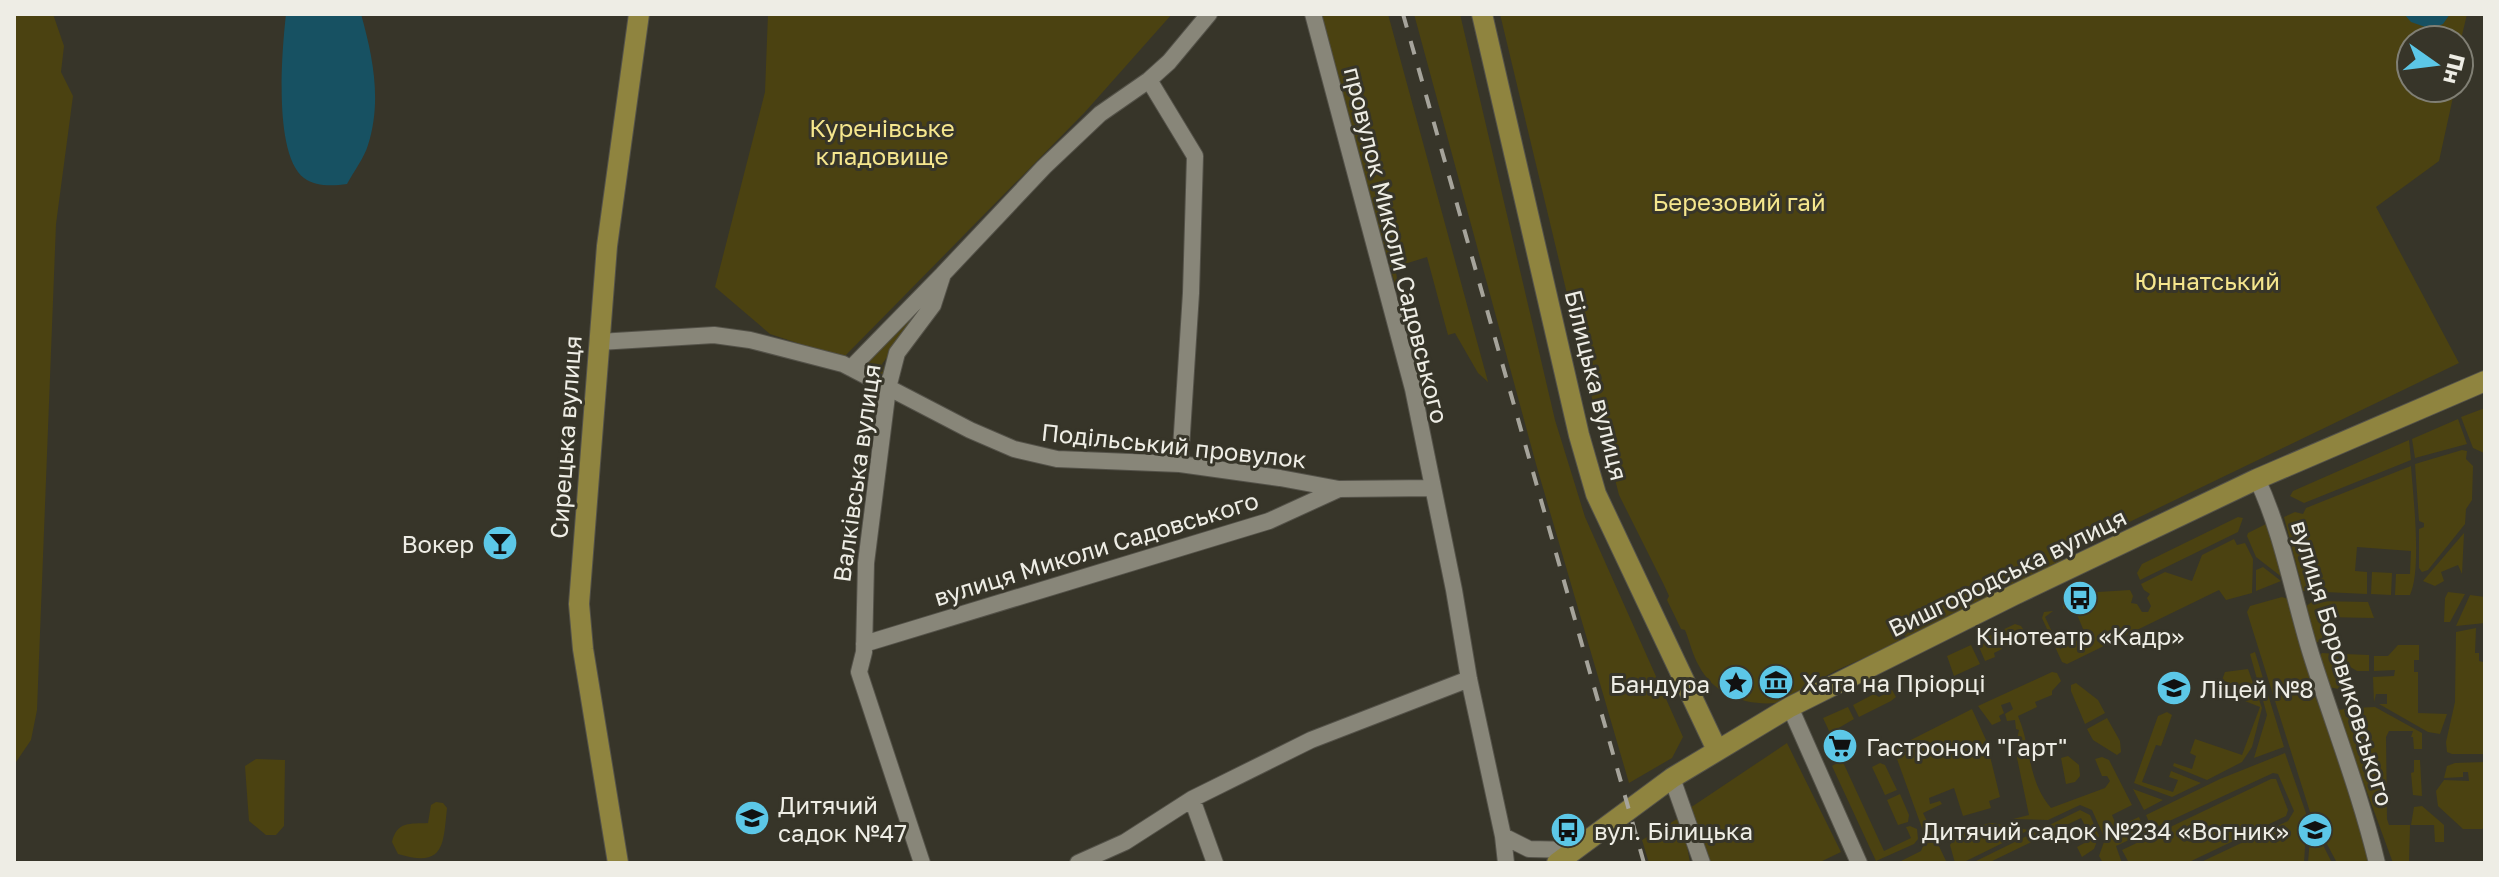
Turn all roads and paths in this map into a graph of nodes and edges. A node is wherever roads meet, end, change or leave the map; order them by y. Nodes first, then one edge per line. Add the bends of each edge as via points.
1 (639, 14) edge
2 (1209, 14) edge
3 (1313, 14) edge
4 (1482, 14) edge
5 (1149, 80) junction
6 (943, 274) junction
7 (599, 342) junction
8 (851, 368) junction
9 (2485, 381) edge
10 (888, 388) junction
11 (1180, 464) junction
12 (2257, 479) junction
13 (1432, 488) junction
14 (1339, 489) junction
15 (864, 644) junction
16 (1469, 679) junction
17 (1790, 707) junction
18 (1717, 750) junction
19 (1672, 778) junction
20 (1192, 799) junction
21 (1503, 836) junction
22 (1565, 857) edge
23 (618, 863) edge
24 (922, 863) edge
25 (1078, 863) edge
26 (1215, 863) edge
27 (1506, 863) edge
28 (1702, 863) edge
29 (1859, 863) edge
30 (2377, 863) edge

1 - 7 main road, Сирецька вулиця
2 - 5 street, Валківська вулиця
3 - 13 street, провулок Миколи Садовського via 1413,389
4 - 18 main road, Білицька вулиця via 1596,494
5 - 6 street, Валківська вулиця via 1100,114
5 - 11 street via 1195,156
6 - 8 street
6 - 10 street, Валківська вулиця via 933,305 897,353
7 - 8 street, Подільський провулок via 714,335
7 - 23 main road, Сирецька вулиця via 579,604
8 - 10 street, Подільський провулок
9 - 12 main road, Вишгородська вулиця
10 - 11 street, Подільський провулок via 1014,449 1068,460
10 - 15 street, Валківська вулиця via 866,563
11 - 14 street, Подільський провулок
12 - 17 main road, Вишгородська вулиця
12 - 30 street, вулиця Боровиковського via 2364,807
13 - 14 street, Подільський провулок
13 - 16 street
14 - 15 street, вулиця Миколи Садовського via 1269,521
15 - 24 street, Валківська вулиця via 859,672
16 - 20 street via 1311,740
16 - 21 street
17 - 18 main road, Вишгородська вулиця
17 - 29 street
18 - 19 main road, Вишгородська вулиця
19 - 22 main road, Вишгородська вулиця
19 - 28 street
20 - 25 street via 1125,842
20 - 26 street
21 - 22 street
21 - 27 street

